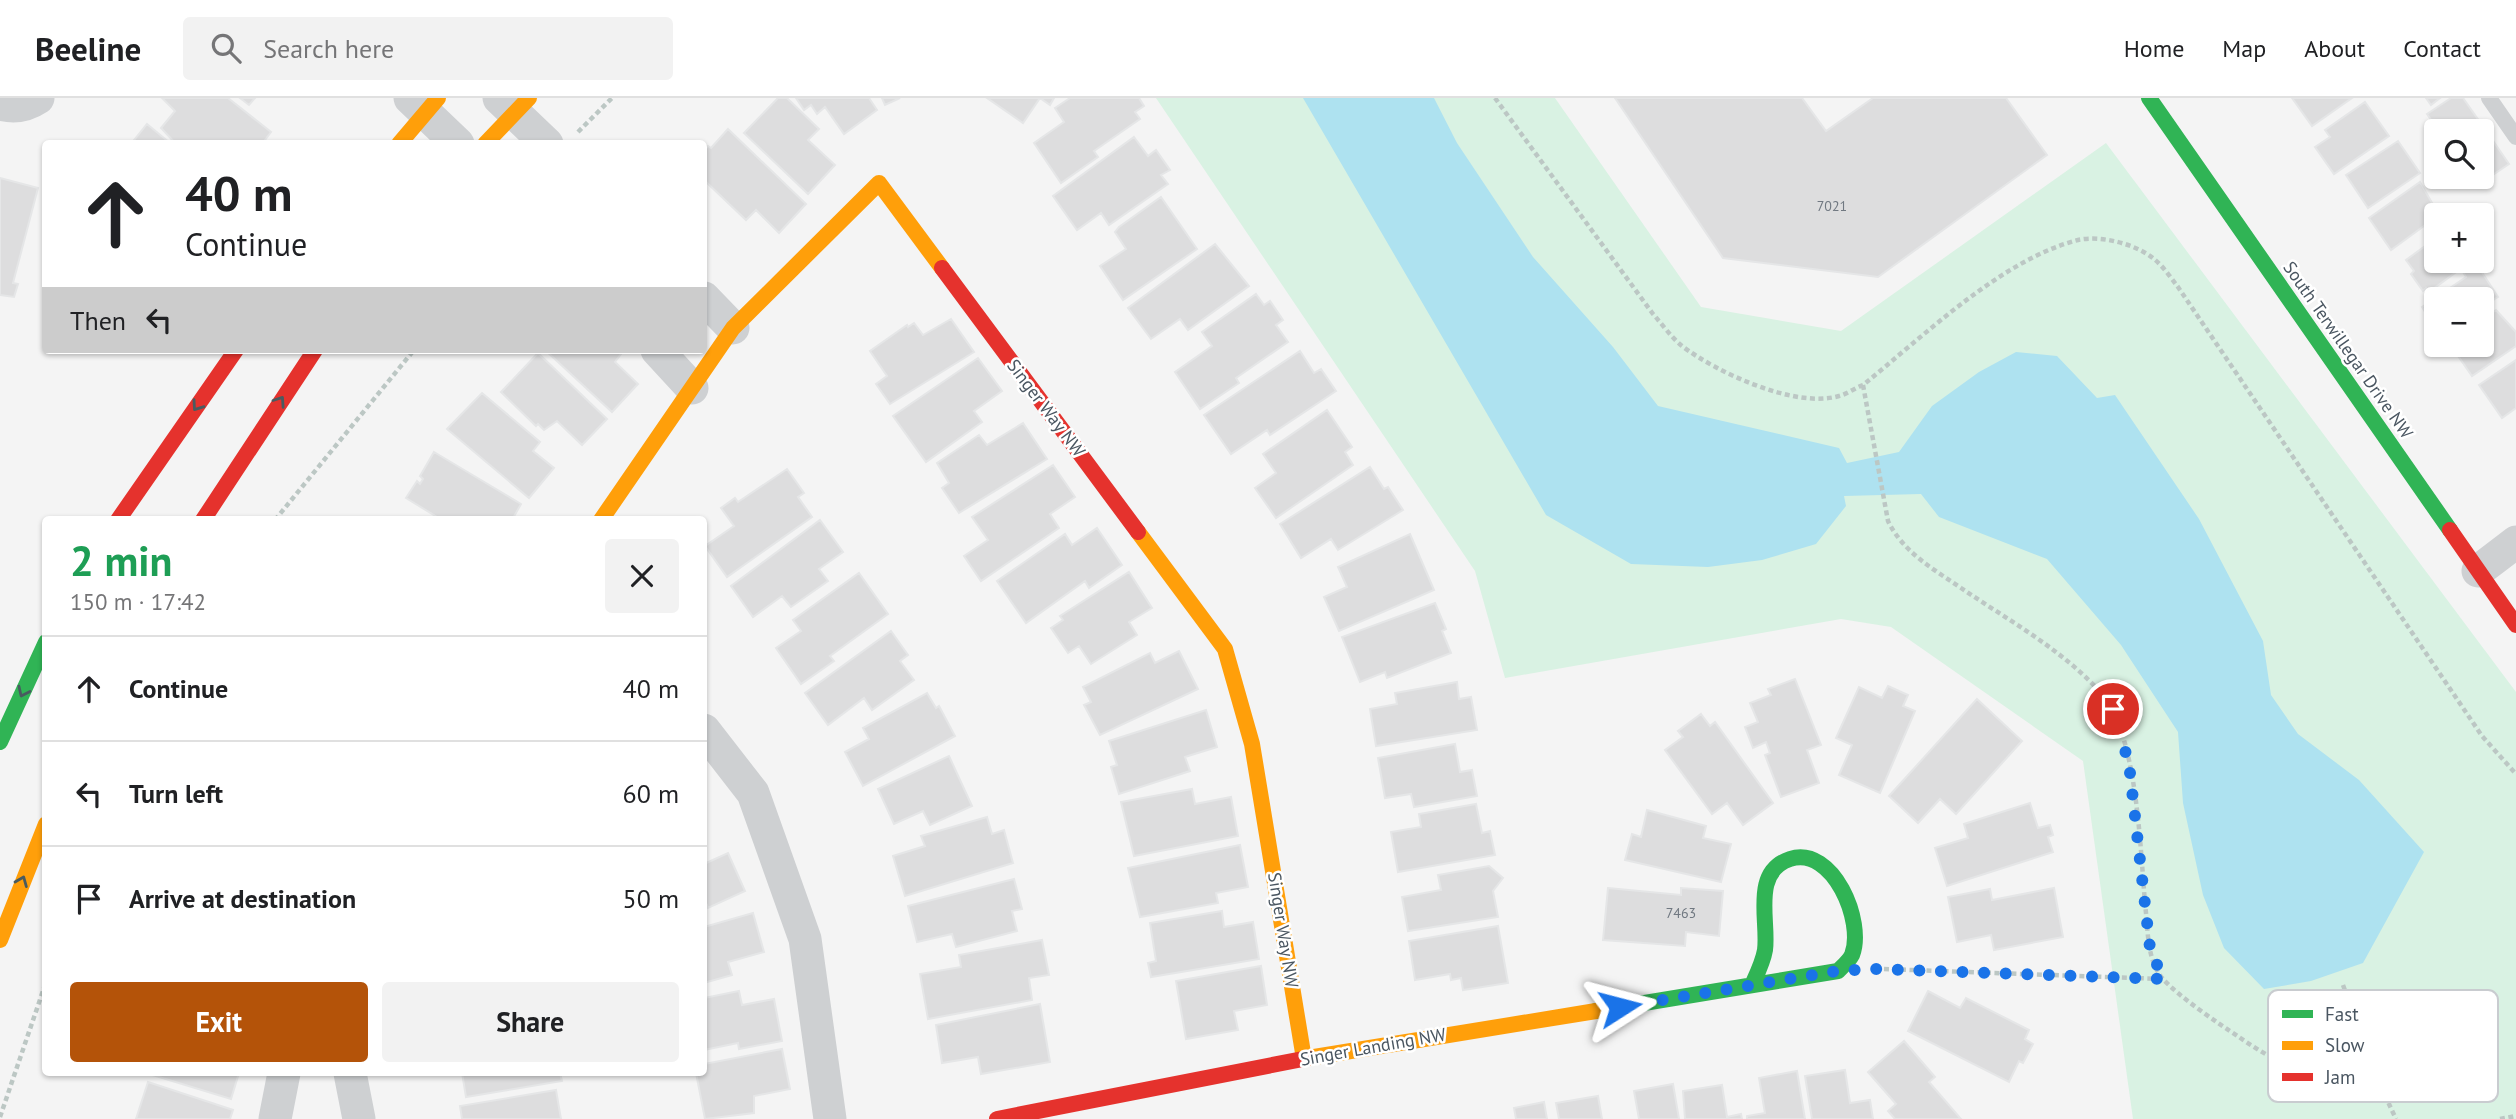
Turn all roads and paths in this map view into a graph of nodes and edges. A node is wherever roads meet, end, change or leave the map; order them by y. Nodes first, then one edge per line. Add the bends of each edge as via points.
1 (38, 98) edge
2 (612, 98) edge
3 (1495, 98) edge
4 (2148, 98) edge
5 (2489, 98) edge
6 (424, 102) edge
7 (514, 103) edge
8 (0, 104) edge
9 (2516, 137) edge
10 (401, 140) edge
11 (455, 140) edge
12 (488, 140) edge
13 (559, 140) edge
14 (561, 140) edge
15 (707, 301) edge
16 (733, 328) junction
17 (233, 354) edge
18 (312, 354) edge
19 (411, 354) edge
20 (661, 354) edge
21 (1863, 385) junction
22 (692, 388) junction
23 (121, 516) edge
24 (206, 516) edge
25 (278, 516) edge
26 (604, 516) edge
27 (2516, 542) edge
28 (2478, 571) junction
29 (2514, 617) edge
30 (42, 651) edge
31 (707, 734) edge
32 (0, 741) edge
33 (2516, 774) edge
34 (42, 834) edge
35 (0, 940) edge
36 (1838, 971) junction
37 (2163, 979) junction
38 (1752, 985) junction
39 (2343, 985) dead end
40 (2345, 990) edge
41 (42, 994) edge
42 (2268, 1057) edge
43 (1304, 1059) junction
44 (283, 1076) edge
45 (351, 1076) edge
46 (2388, 1102) edge
47 (2516, 1116) edge
48 (0, 1117) edge
49 (275, 1119) edge
50 (359, 1119) edge
51 (830, 1119) edge
52 (997, 1119) edge
53 (2396, 1119) edge
54 (2500, 1119) edge

1 - 8 street via 10,107
2 - 14 path
3 - 21 path via 1653,314 1681,345 1742,380 1797,396 1837,397
4 - 28 street, South Terwillegar Drive NW
5 - 9 lane
6 - 10 street
6 - 11 street
7 - 12 street
7 - 13 street
15 - 16 street
16 - 22 street, Singer Way NW
16 - 43 street, Singer Way NW via 879,183 1225,649 1252,744
17 -> 23 street
24 -> 18 street
19 - 25 path
20 - 22 street
21 - 33 path via 1998,278 2057,247 2081,239 2107,240 2154,259 2186,298 2482,736
21 - 37 path via 1888,521 1895,535 1917,558 2055,653 2113,709 2129,764 2150,948
22 - 26 street, Singer Way NW
27 - 28 street
28 - 29 street, South Terwillegar Drive NW
30 -> 32 street
31 - 51 street via 753,793 805,939
35 -> 34 street
36 - 37 path
36 - 38 street, Singer Landing NW
36 - 38 street via 1849,961 1854,947 1840,883 1827,865 1791,858 1766,881 1765,949
37 - 42 path
38 - 43 street, Singer Landing NW
39 - 40 path
41 - 48 path
43 - 52 street, Singer Landing NW
44 - 49 street
45 - 50 street
46 - 53 path
47 - 54 path

